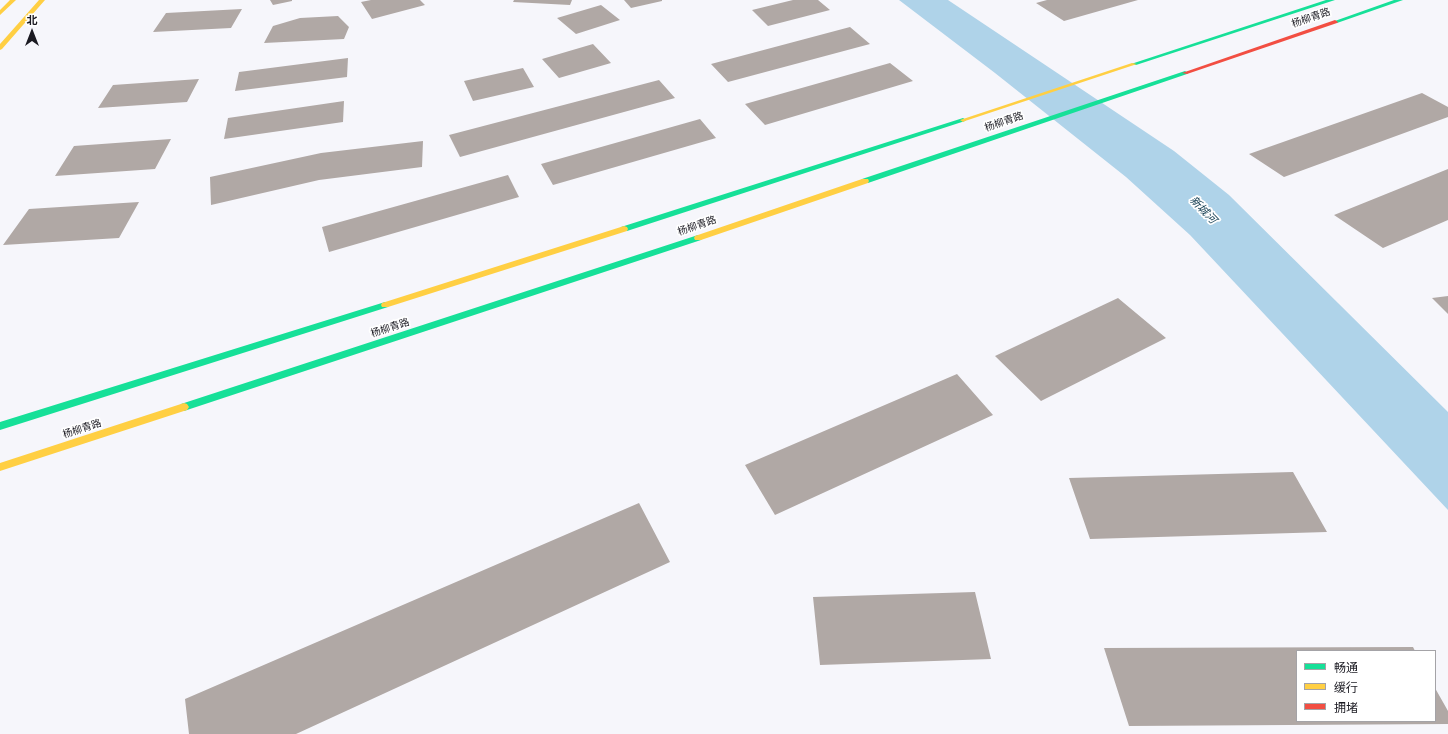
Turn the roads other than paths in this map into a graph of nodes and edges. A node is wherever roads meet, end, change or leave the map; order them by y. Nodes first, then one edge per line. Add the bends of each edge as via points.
1 (42, 0) edge
2 (1332, 0) edge
3 (1400, 0) edge
4 (10, 3) edge
5 (0, 13) edge
6 (0, 48) edge
7 (0, 426) edge
8 (0, 467) edge

1 - 6 main road
2 - 7 main road, 杨柳青路 via 567,248
3 - 8 main road, 杨柳青路 via 582,276
4 - 5 main road

